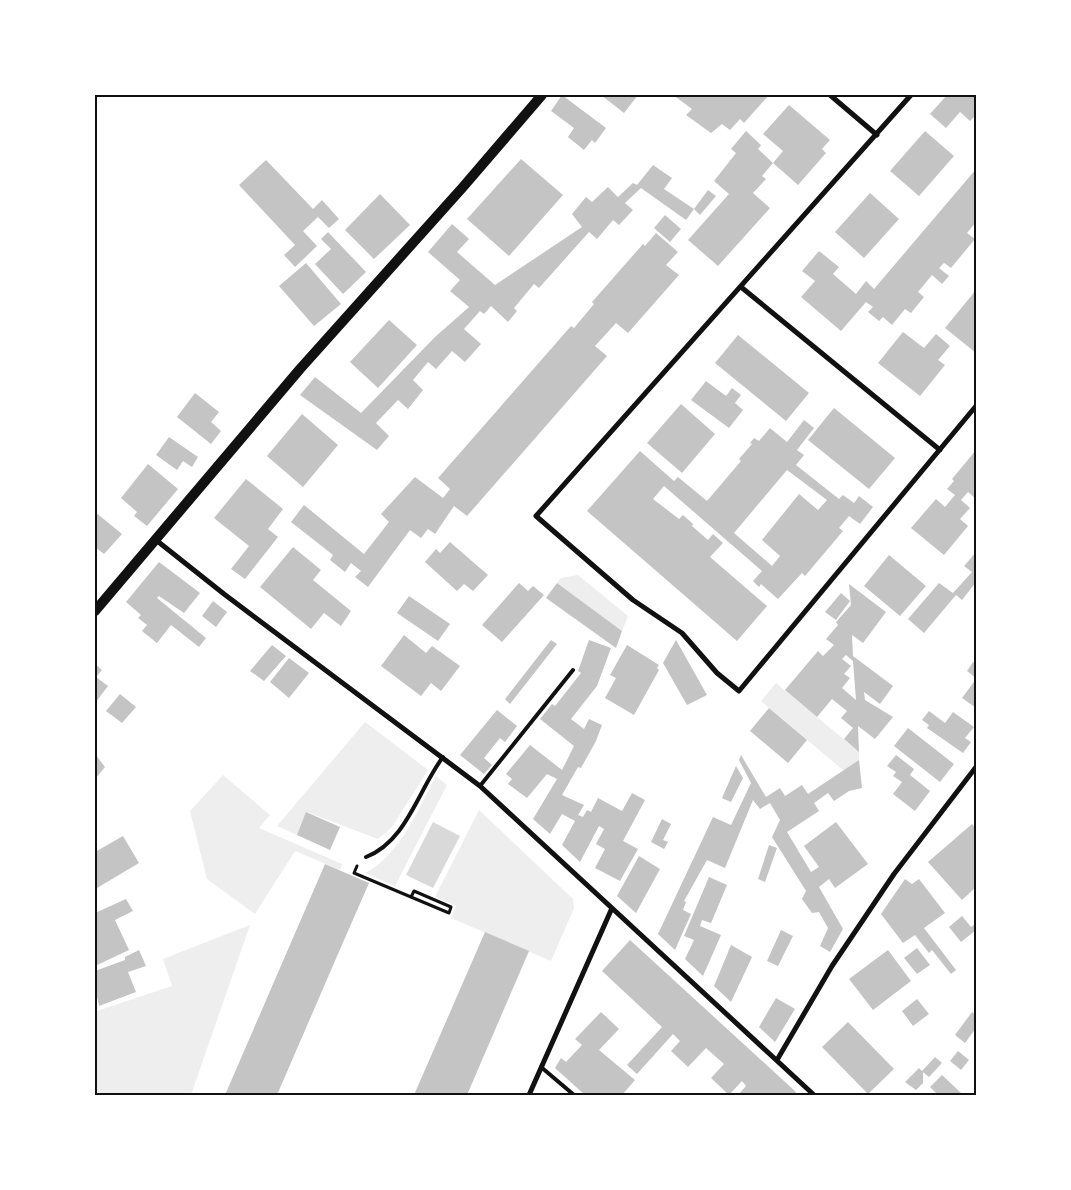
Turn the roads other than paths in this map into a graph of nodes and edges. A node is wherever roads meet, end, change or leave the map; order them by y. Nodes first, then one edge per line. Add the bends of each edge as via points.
1 (542, 95) edge
2 (830, 95) edge
3 (911, 95) edge
4 (877, 135) junction
5 (741, 286) junction
6 (976, 406) edge
7 (940, 450) junction
8 (155, 540) junction
9 (95, 611) edge
10 (573, 670) dead end
11 (443, 757) junction
12 (976, 767) edge
13 (480, 786) junction
14 (366, 858) road end
15 (612, 908) junction
16 (777, 1060) junction
17 (541, 1067) junction
18 (529, 1095) edge
19 (574, 1095) edge
20 (814, 1095) edge

1 - 8 main road via 339,324
2 - 4 street
3 - 4 street
4 - 5 street
5 - 7 street
5 - 7 street via 536,516 633,600 682,632 717,673 739,691
6 - 7 street
8 - 9 main road
8 - 11 street
10 - 13 lane
11 - 13 street
11 - 14 lane via 431,772 399,832 380,852
12 - 16 street via 894,874 832,966
13 - 15 street
15 - 16 street
15 - 17 street
16 - 20 street
17 - 18 street
17 - 19 lane

